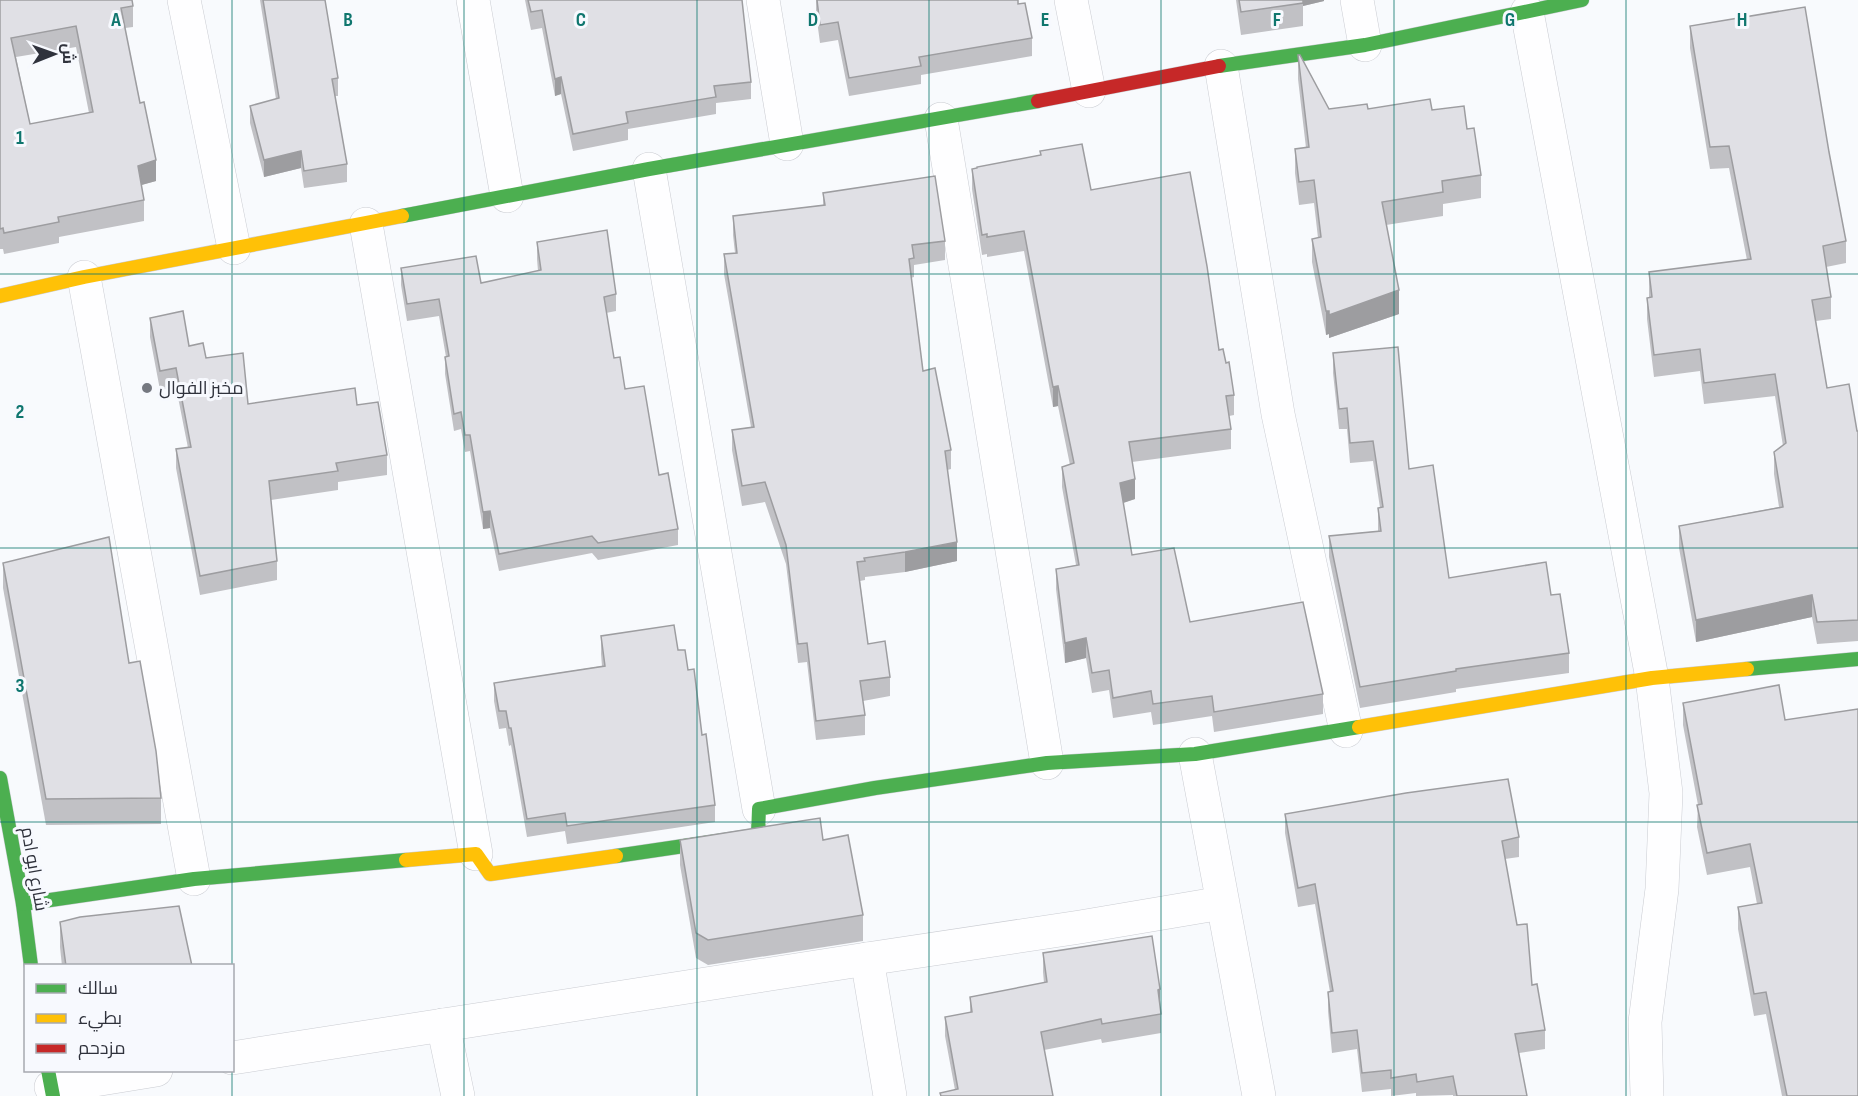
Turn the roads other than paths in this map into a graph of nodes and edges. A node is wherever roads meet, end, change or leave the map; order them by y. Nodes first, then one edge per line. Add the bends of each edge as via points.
1 (184, 0) edge
2 (473, 0) edge
3 (764, 0) edge
4 (1071, 0) edge
5 (1358, 0) edge
6 (1582, 0) edge
7 (1527, 12) junction
8 (1365, 45) junction
9 (1221, 66) junction
10 (1089, 91) junction
11 (941, 120) junction
12 (787, 144) junction
13 (649, 169) junction
14 (507, 196) junction
15 (366, 224) junction
16 (234, 248) junction
17 (84, 277) junction
18 (0, 296) edge
19 (1858, 659) edge
20 (1652, 678) junction
21 (1346, 730) junction
22 (1196, 754) junction
23 (1047, 763) junction
24 (0, 778) edge
25 (759, 809) junction
26 (476, 854) junction
27 (194, 879) junction
28 (1222, 903) junction
29 (23, 904) junction
30 (867, 959) junction
31 (31, 964) edge
32 (443, 1025) junction
33 (234, 1058) edge
34 (148, 1072) edge
35 (50, 1085) edge
36 (458, 1096) edge
37 (890, 1096) edge
38 (1259, 1096) edge
39 (1647, 1096) edge

1 - 16 street
2 - 14 street
3 - 12 street
4 - 10 street
5 - 8 street
6 - 7 street
7 - 8 street
7 - 20 street
8 - 9 street
9 - 10 street
9 - 21 street via 1278,414
10 - 11 street
11 - 12 street
11 - 23 street
12 - 13 street
13 - 14 street
13 - 25 street
14 - 15 street
15 - 16 street
15 - 26 street
16 - 17 street
17 - 18 street
17 - 27 street
19 - 20 street
20 - 21 street
20 - 39 street via 1666,793 1662,889 1645,1022
21 - 22 street
22 - 23 street
22 - 28 street
23 - 25 street
24 - 29 street, شارع ابو ادم
25 - 26 street via 758,835 490,874
26 - 27 street
27 - 29 street
28 - 30 street
28 - 38 street
29 - 31 street, شارع ابو ادم
30 - 32 street
30 - 37 street
32 - 33 street
32 - 36 street
34 - 35 street

